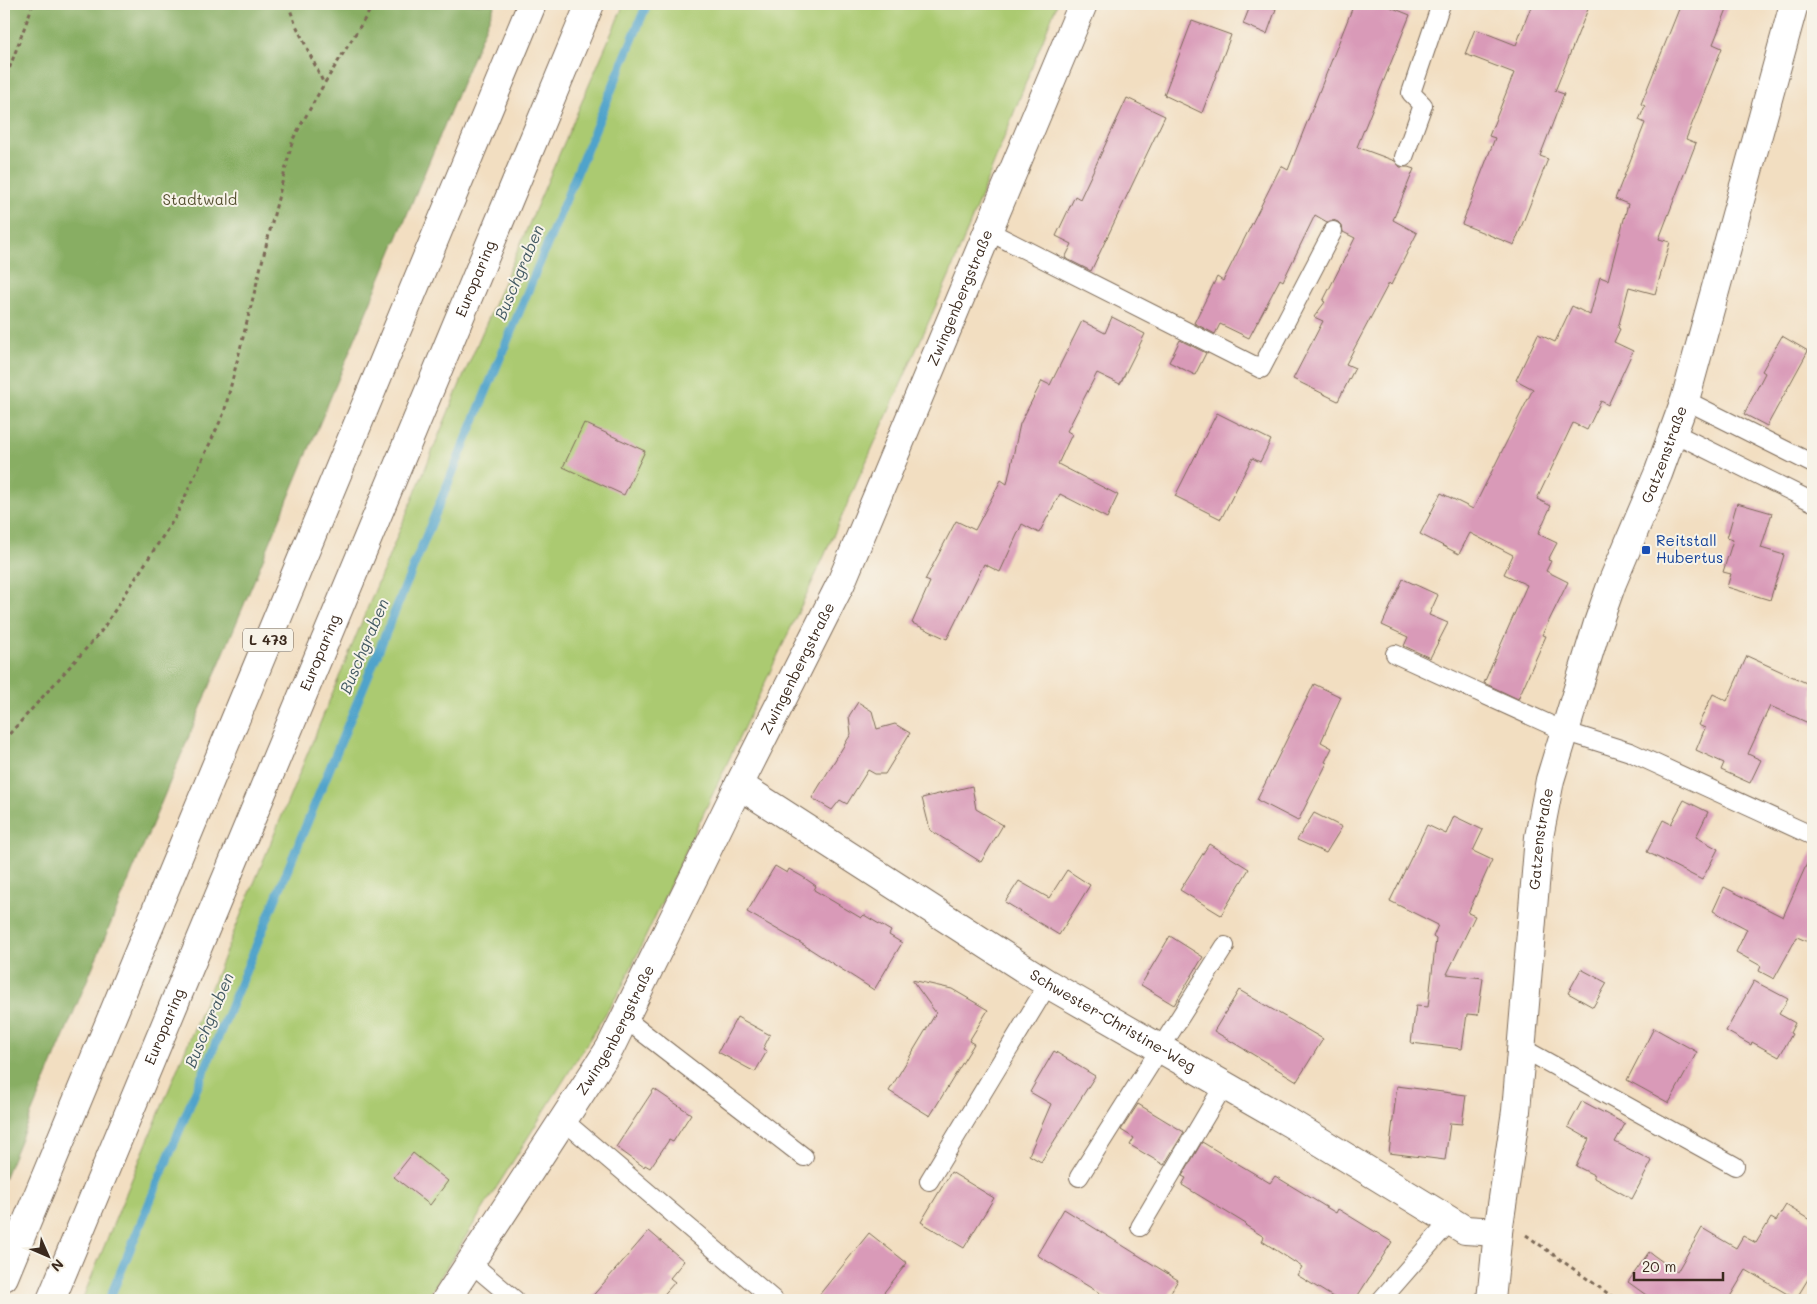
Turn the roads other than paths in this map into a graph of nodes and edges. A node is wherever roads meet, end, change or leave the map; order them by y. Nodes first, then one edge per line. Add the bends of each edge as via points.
1 (532, 4) edge
2 (590, 4) edge
3 (1082, 4) edge
4 (1441, 4) edge
5 (1794, 4) edge
6 (1404, 157) dead end
7 (988, 231) junction
8 (1332, 231) dead end
9 (1685, 400) junction
10 (1674, 433) junction
11 (1813, 464) edge
12 (1813, 502) edge
13 (1396, 654) dead end
14 (1564, 731) junction
15 (739, 785) junction
16 (1813, 836) edge
17 (1225, 946) dead end
18 (1048, 984) junction
19 (624, 1018) junction
20 (1522, 1048) junction
21 (1160, 1049) junction
22 (1224, 1085) junction
23 (563, 1120) junction
24 (804, 1157) dead end
25 (1735, 1166) dead end
26 (1079, 1176) dead end
27 (929, 1181) dead end
28 (1450, 1221) junction
29 (1140, 1227) dead end
30 (1498, 1232) junction
31 (470, 1262) junction
32 (4, 1277) edge
33 (51, 1300) edge
34 (446, 1300) edge
35 (515, 1300) edge
36 (774, 1300) edge
37 (1381, 1300) edge
38 (1491, 1300) edge

1 - 32 street, L 473
2 - 33 street, Europaring
3 - 7 street, Zwingenbergstraße
4 - 6 lane via 1412,93 1423,105
5 - 9 street, Gatzenstraße
7 - 8 lane via 1261,369
7 - 15 street, Zwingenbergstraße via 841,583
9 - 10 street, Gatzenstraße
9 - 11 lane, Gatzenstraße
10 - 12 lane
10 - 14 street, Gatzenstraße via 1612,583
13 - 14 lane
14 - 16 lane via 1630,752
14 - 20 street, Gatzenstraße via 1539,837
15 - 18 street, Schwester-Christine-Weg
15 - 19 street, Zwingenbergstraße
17 - 21 lane
18 - 21 street, Schwester-Christine-Weg
18 - 27 lane
19 - 23 street, Zwingenbergstraße via 610,1048
19 - 24 lane
20 - 25 lane
20 - 30 street, Gatzenstraße
21 - 22 street, Schwester-Christine-Weg
21 - 26 lane
22 - 28 street, Schwester-Christine-Weg
22 - 29 lane
23 - 31 street, Zwingenbergstraße
23 - 36 lane
28 - 30 street, Schwester-Christine-Weg via 1464,1230
28 - 37 lane
30 - 38 street, Gatzenstraße
31 - 34 street, Zwingenbergstraße
31 - 35 lane

